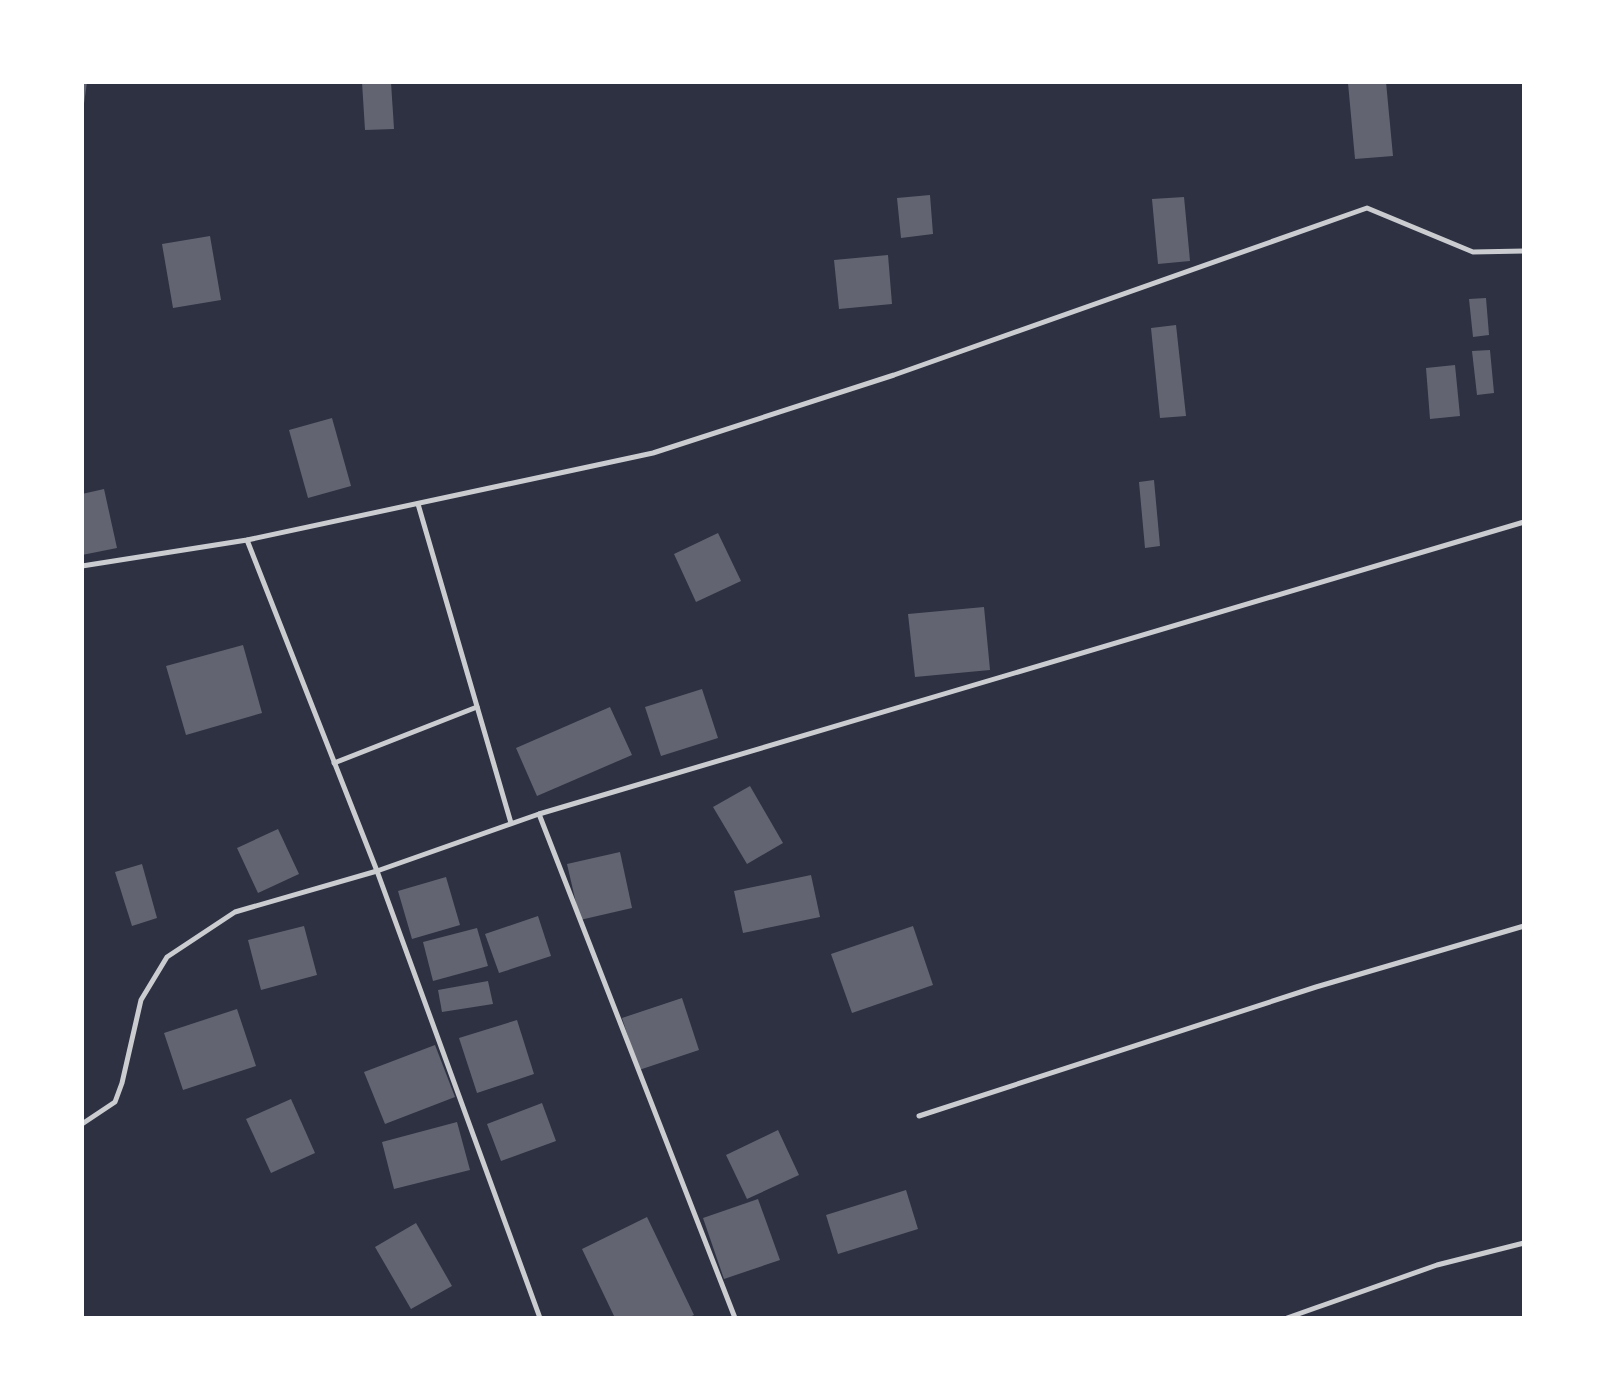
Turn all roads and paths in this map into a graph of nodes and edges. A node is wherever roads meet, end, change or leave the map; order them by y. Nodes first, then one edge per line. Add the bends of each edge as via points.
1 (1524, 251) edge
2 (418, 504) junction
3 (1524, 522) edge
4 (247, 540) junction
5 (82, 566) edge
6 (477, 707) junction
7 (334, 763) junction
8 (538, 814) junction
9 (511, 824) junction
10 (377, 871) junction
11 (1524, 926) edge
12 (919, 1116) dead end
13 (82, 1124) edge
14 (1524, 1243) edge
15 (540, 1318) edge
16 (735, 1318) edge
17 (1287, 1318) edge

1 - 2 street via 1473,252 1367,208 894,375 654,453
2 - 4 street
2 - 6 street
3 - 8 street
4 - 5 street
4 - 7 street
6 - 7 street
6 - 9 street
7 - 10 street
8 - 9 street
8 - 16 street
9 - 10 street
10 - 13 street via 235,912 167,957 141,1000 115,1102
10 - 15 street
11 - 12 street via 1316,987
14 - 17 street via 1437,1265

